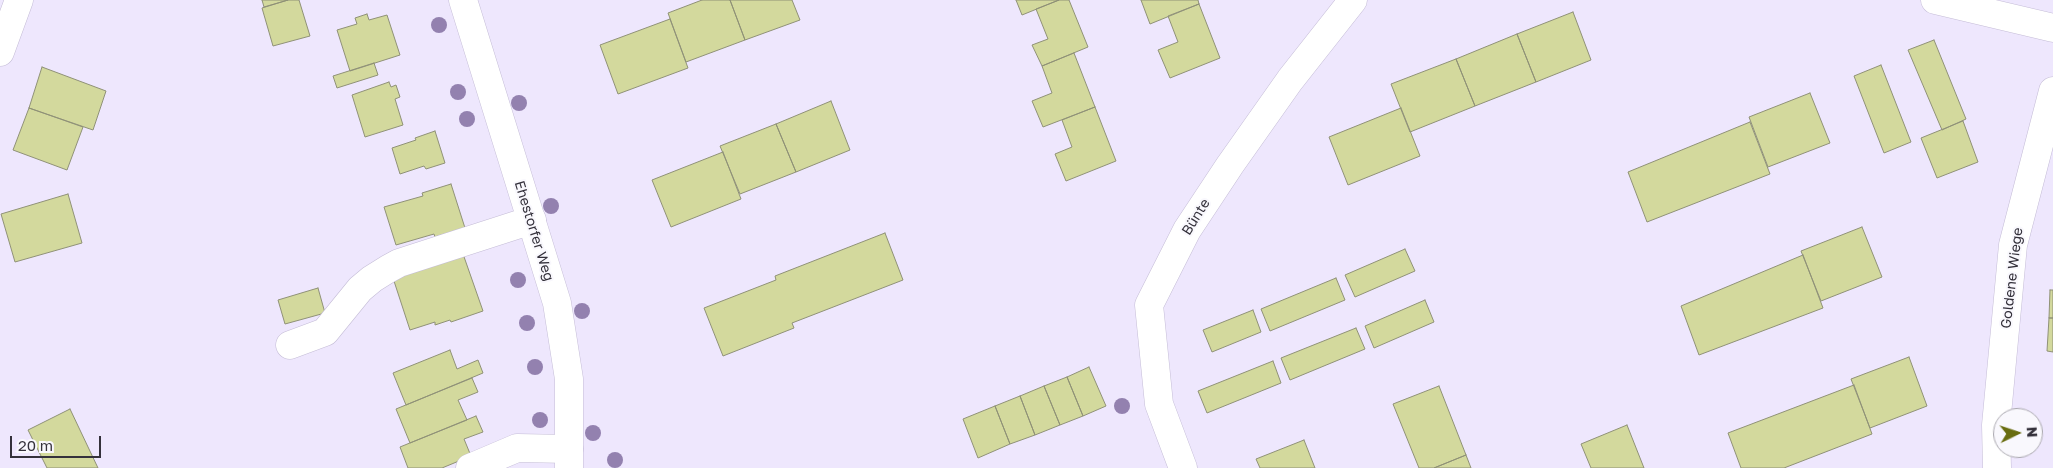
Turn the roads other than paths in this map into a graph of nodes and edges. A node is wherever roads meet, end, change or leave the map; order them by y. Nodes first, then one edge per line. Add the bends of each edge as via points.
1 (19, 0) edge
2 (463, 0) edge
3 (1354, 0) edge
4 (1935, 0) edge
5 (2053, 28) edge
6 (0, 52) edge
7 (2053, 91) edge
8 (532, 220) junction
9 (290, 344) dead end
10 (569, 459) edge
11 (470, 468) edge
12 (1183, 468) edge
13 (1997, 468) edge

1 - 6 street
2 - 8 street, Ehestorfer Weg
3 - 12 street, Bünte via 1290,80 1224,173 1187,230 1149,306 1159,404
4 - 5 street
7 - 13 street, Goldene Wiege via 2013,245 1996,425
8 - 9 street via 388,269 360,289 325,332
8 - 10 street, Ehestorfer Weg via 557,303 564,342 569,379
10 - 11 street via 517,448

